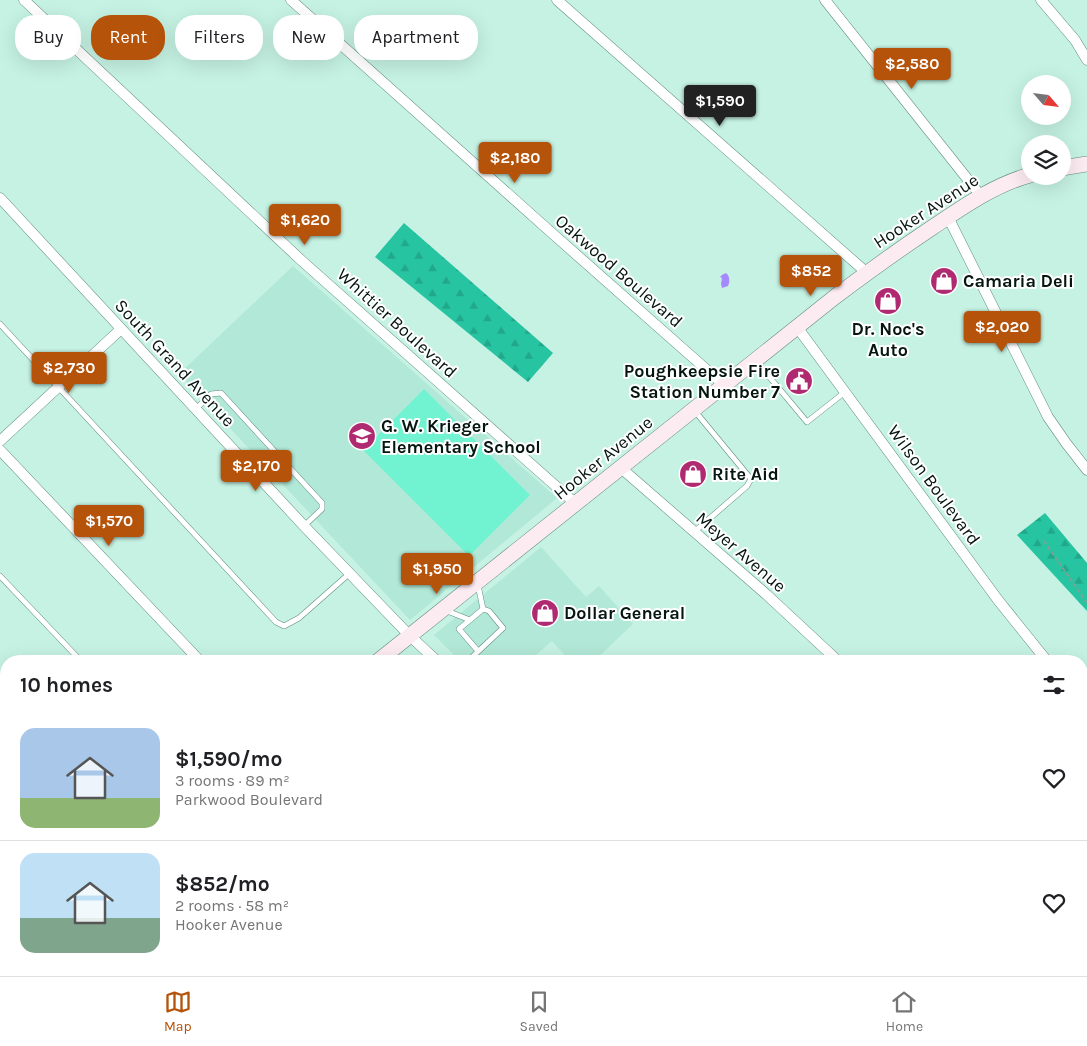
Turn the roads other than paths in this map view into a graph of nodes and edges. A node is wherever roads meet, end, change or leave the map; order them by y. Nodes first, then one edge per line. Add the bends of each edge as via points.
1 (24, 0) edge
2 (291, 0) edge
3 (557, 0) edge
4 (824, 0) edge
5 (1041, 0) edge
6 (1087, 60) edge
7 (1087, 164) edge
8 (1071, 167) edge
9 (1021, 178) edge
10 (981, 196) junction
11 (0, 198) edge
12 (948, 217) junction
13 (866, 273) junction
14 (0, 324) edge
15 (797, 327) junction
16 (121, 329) junction
17 (756, 360) junction
18 (724, 385) junction
19 (58, 387) junction
20 (845, 392) junction
21 (196, 409) junction
22 (694, 409) junction
23 (0, 441) edge
24 (0, 450) edge
25 (620, 468) junction
26 (1087, 470) edge
27 (576, 504) junction
28 (304, 526) junction
29 (694, 532) junction
30 (350, 573) junction
31 (0, 576) edge
32 (478, 582) junction
33 (483, 608) junction
34 (443, 609) junction
35 (470, 620) junction
36 (410, 636) junction
37 (478, 651) junction
38 (76, 655) edge
39 (194, 655) edge
40 (386, 655) edge
41 (430, 655) edge
42 (474, 655) edge
43 (832, 655) edge
44 (1042, 655) edge

1 - 27 street, Whittier Boulevard via 302,261
2 - 18 street, Oakwood Boulevard
3 - 13 street
4 - 10 street
5 - 6 street via 1075,40
7 - 8 street
9 - 10 street, Hooker Avenue
10 - 12 street, Hooker Avenue
11 - 16 street, South Grand Avenue
12 - 13 street, Hooker Avenue
12 - 26 street via 1048,417
13 - 15 street, Hooker Avenue
14 - 19 lane
15 - 17 street, Hooker Avenue
15 - 20 street, Wilson Boulevard
16 - 19 street
16 - 21 street, South Grand Avenue
17 - 18 street, Hooker Avenue
17 - 20 lane via 807,422
18 - 22 street, Hooker Avenue
19 - 23 street
19 - 30 lane via 276,622 284,626 299,618
20 - 44 street, Wilson Boulevard
21 - 28 street, South Grand Avenue
21 - 28 lane via 211,394 221,393 322,502 322,509
22 - 25 street, Hooker Avenue
22 - 29 lane via 751,479
24 - 39 street
25 - 27 street, Hooker Avenue
25 - 29 street, Meyer Avenue
27 - 32 street, Hooker Avenue
28 - 30 street, South Grand Avenue
29 - 43 street, Meyer Avenue
30 - 36 street, South Grand Avenue
31 - 38 lane
32 - 33 lane
32 - 34 street, Hooker Avenue
33 - 35 lane
33 - 37 lane via 503,628
34 - 35 lane
34 - 36 street, Hooker Avenue
35 - 37 lane via 459,629
36 - 40 street, Hooker Avenue
36 - 41 street, South Grand Avenue
37 - 42 lane

